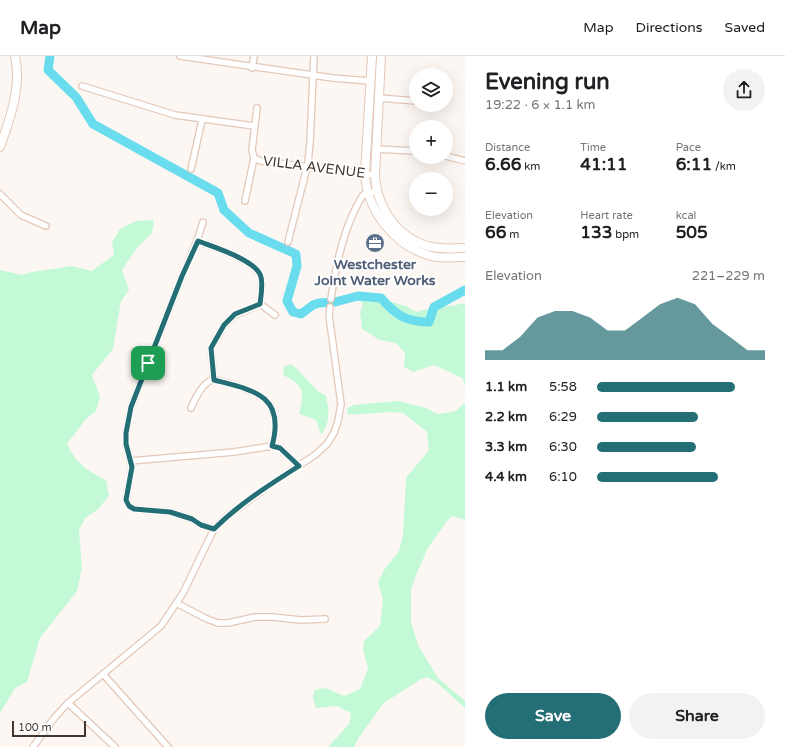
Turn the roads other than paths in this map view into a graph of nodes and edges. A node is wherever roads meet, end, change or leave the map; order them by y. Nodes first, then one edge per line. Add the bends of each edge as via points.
1 (15, 56) edge
2 (180, 56) edge
3 (254, 56) edge
4 (314, 56) edge
5 (372, 56) edge
6 (381, 56) edge
7 (186, 57) edge
8 (252, 68) junction
9 (313, 75) junction
10 (370, 81) junction
11 (82, 86) dead end
12 (379, 98) junction
13 (409, 100) edge
14 (257, 108) dead end
15 (202, 120) junction
16 (254, 126) junction
17 (0, 147) edge
18 (376, 149) junction
19 (409, 151) edge
20 (254, 158) junction
21 (453, 158) edge
22 (465, 161) edge
23 (307, 167) junction
24 (191, 169) dead end
25 (365, 174) junction
26 (375, 175) junction
27 (376, 191) junction
28 (367, 192) junction
29 (0, 194) edge
30 (245, 201) dead end
31 (203, 222) dead end
32 (46, 226) dead end
33 (198, 241) junction
34 (288, 242) dead end
35 (465, 248) edge
36 (465, 257) edge
37 (331, 299) dead end
38 (260, 304) junction
39 (330, 307) dead end
40 (276, 315) dead end
41 (214, 380) junction
42 (191, 408) dead end
43 (272, 446) junction
44 (130, 461) junction
45 (299, 466) junction
46 (214, 529) junction
47 (176, 603) junction
48 (325, 619) dead end
49 (103, 674) junction
50 (68, 703) junction
51 (33, 747) edge
52 (115, 747) edge
53 (168, 747) edge

1 - 17 main road via 17,84
2 - 7 street
3 - 8 street
4 - 9 street
5 - 10 main road
6 - 12 main road
7 - 8 street
8 - 9 street
9 - 10 street
9 - 23 street
10 - 25 main road
11 - 15 street via 154,110
12 - 13 street
12 - 18 main road
14 - 16 street
15 - 16 street
15 - 24 street
16 - 20 street
18 - 19 street
18 - 26 main road
20 - 23 street, VILLA AVENUE
20 - 30 street
21 - 22 street
23 - 25 street, VILLA AVENUE
23 - 34 street
25 - 26 street, VILLA AVENUE
25 - 28 main road
26 - 27 main road
27 - 28 street
27 - 35 main road via 387,216 410,238 440,248
28 - 36 main road via 380,220 408,245 444,258
28 - 37 street via 357,205 342,246
29 - 32 street via 21,216
31 - 33 street
33 - 38 street via 241,259 257,269 262,281
33 - 44 street via 131,407 126,433
38 - 40 street
38 - 41 street via 235,314 224,325 211,348
39 - 45 street via 341,404 338,421 327,444
41 - 42 street via 209,381 201,389
41 - 43 street via 248,389 261,395 269,403 276,423
43 - 44 street
43 - 45 street via 280,448
44 - 46 street via 132,472 126,500 129,506 134,509 170,512
45 - 46 street via 247,501
46 - 47 street
47 - 48 street via 218,623 255,617
47 - 49 street via 161,626
49 - 50 street
49 - 53 street
50 - 51 street
50 - 52 street

